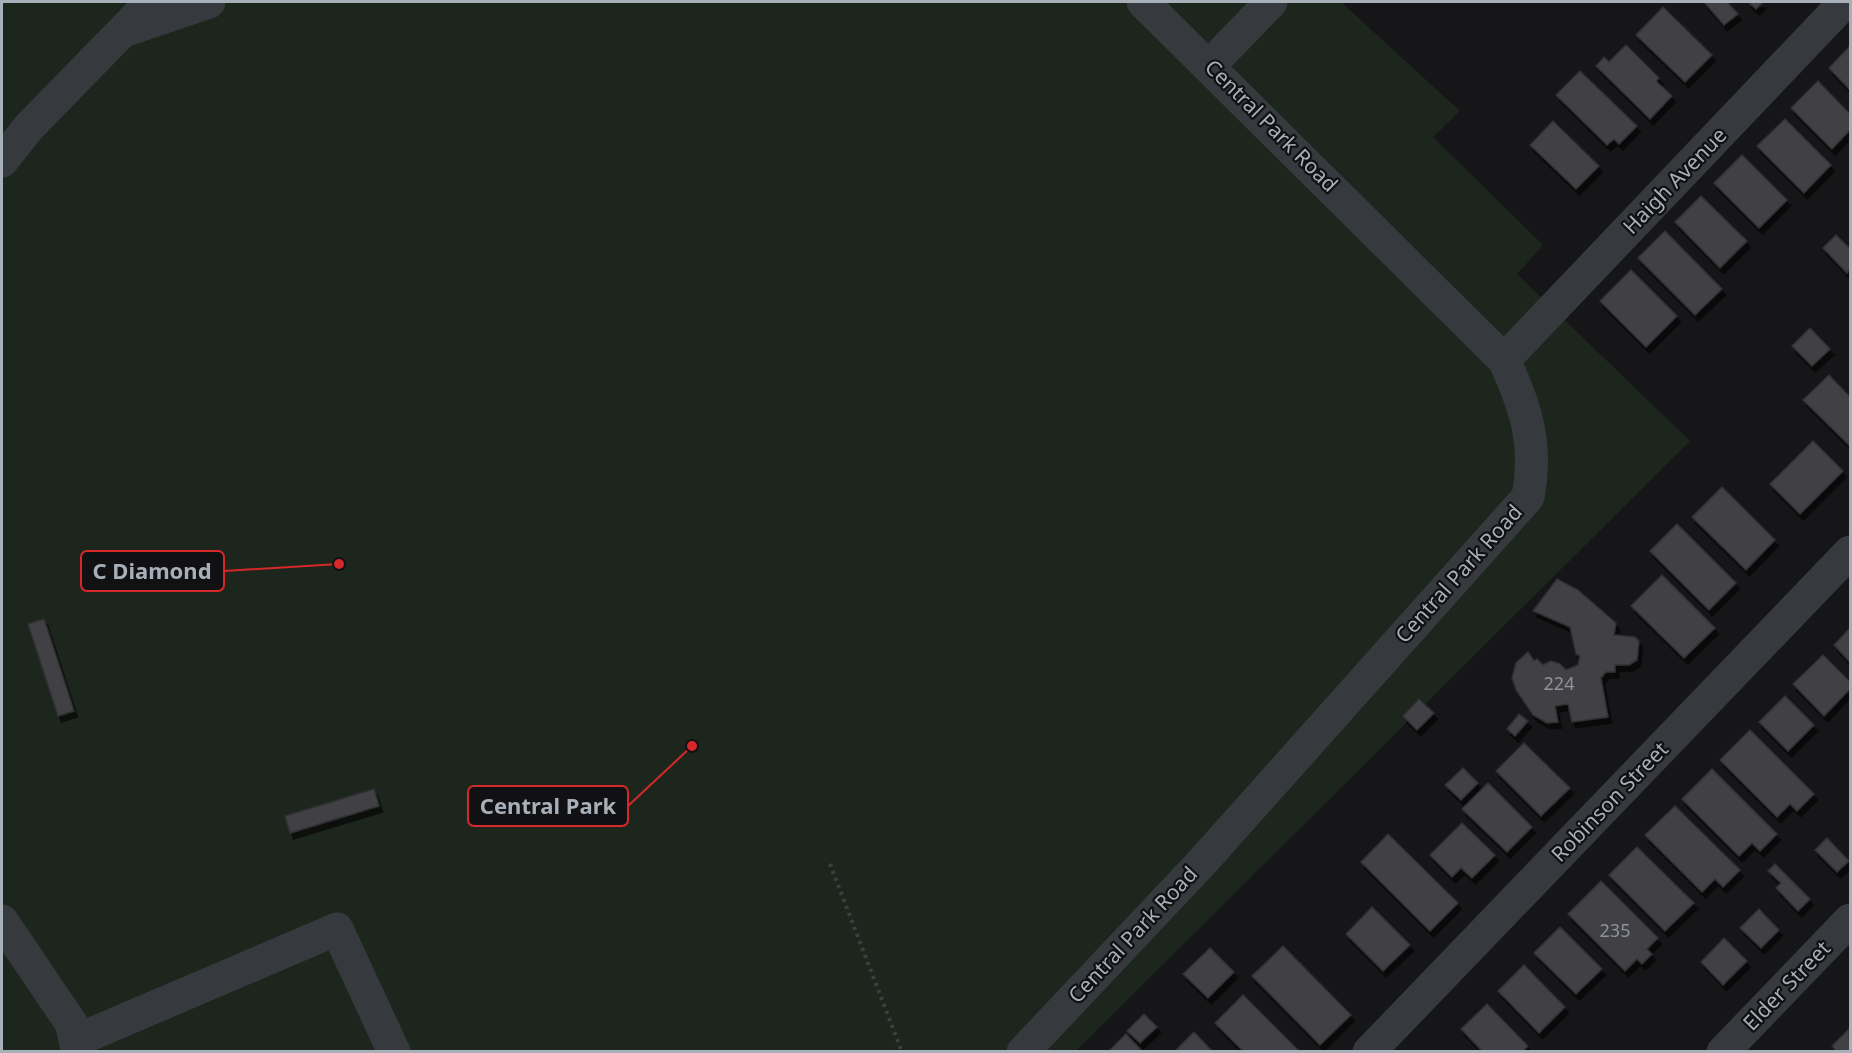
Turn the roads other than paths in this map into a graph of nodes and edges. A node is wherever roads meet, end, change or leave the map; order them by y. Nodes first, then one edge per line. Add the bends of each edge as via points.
1 (151, 2) edge
2 (209, 2) edge
3 (1143, 2) edge
4 (1271, 2) edge
5 (1845, 2) edge
6 (124, 30) junction
7 (1210, 65) junction
8 (2, 161) edge
9 (1504, 360) junction
10 (1851, 552) edge
11 (1851, 920) edge
12 (2, 921) edge
13 (77, 1046) edge
14 (394, 1052) edge
15 (1023, 1052) edge
16 (1369, 1052) edge
17 (1723, 1052) edge

1 - 6 street
2 - 6 street
3 - 7 street, Central Park Road
4 - 7 street
5 - 9 street, Haigh Avenue
6 - 8 street via 28,128
7 - 9 street, Central Park Road
9 - 15 street, Central Park Road via 1530,430 1534,467 1528,497 1204,860
10 - 16 street, Robinson Street
11 - 17 street, Elder Street
12 - 13 street via 71,1023
13 - 14 street via 337,929

